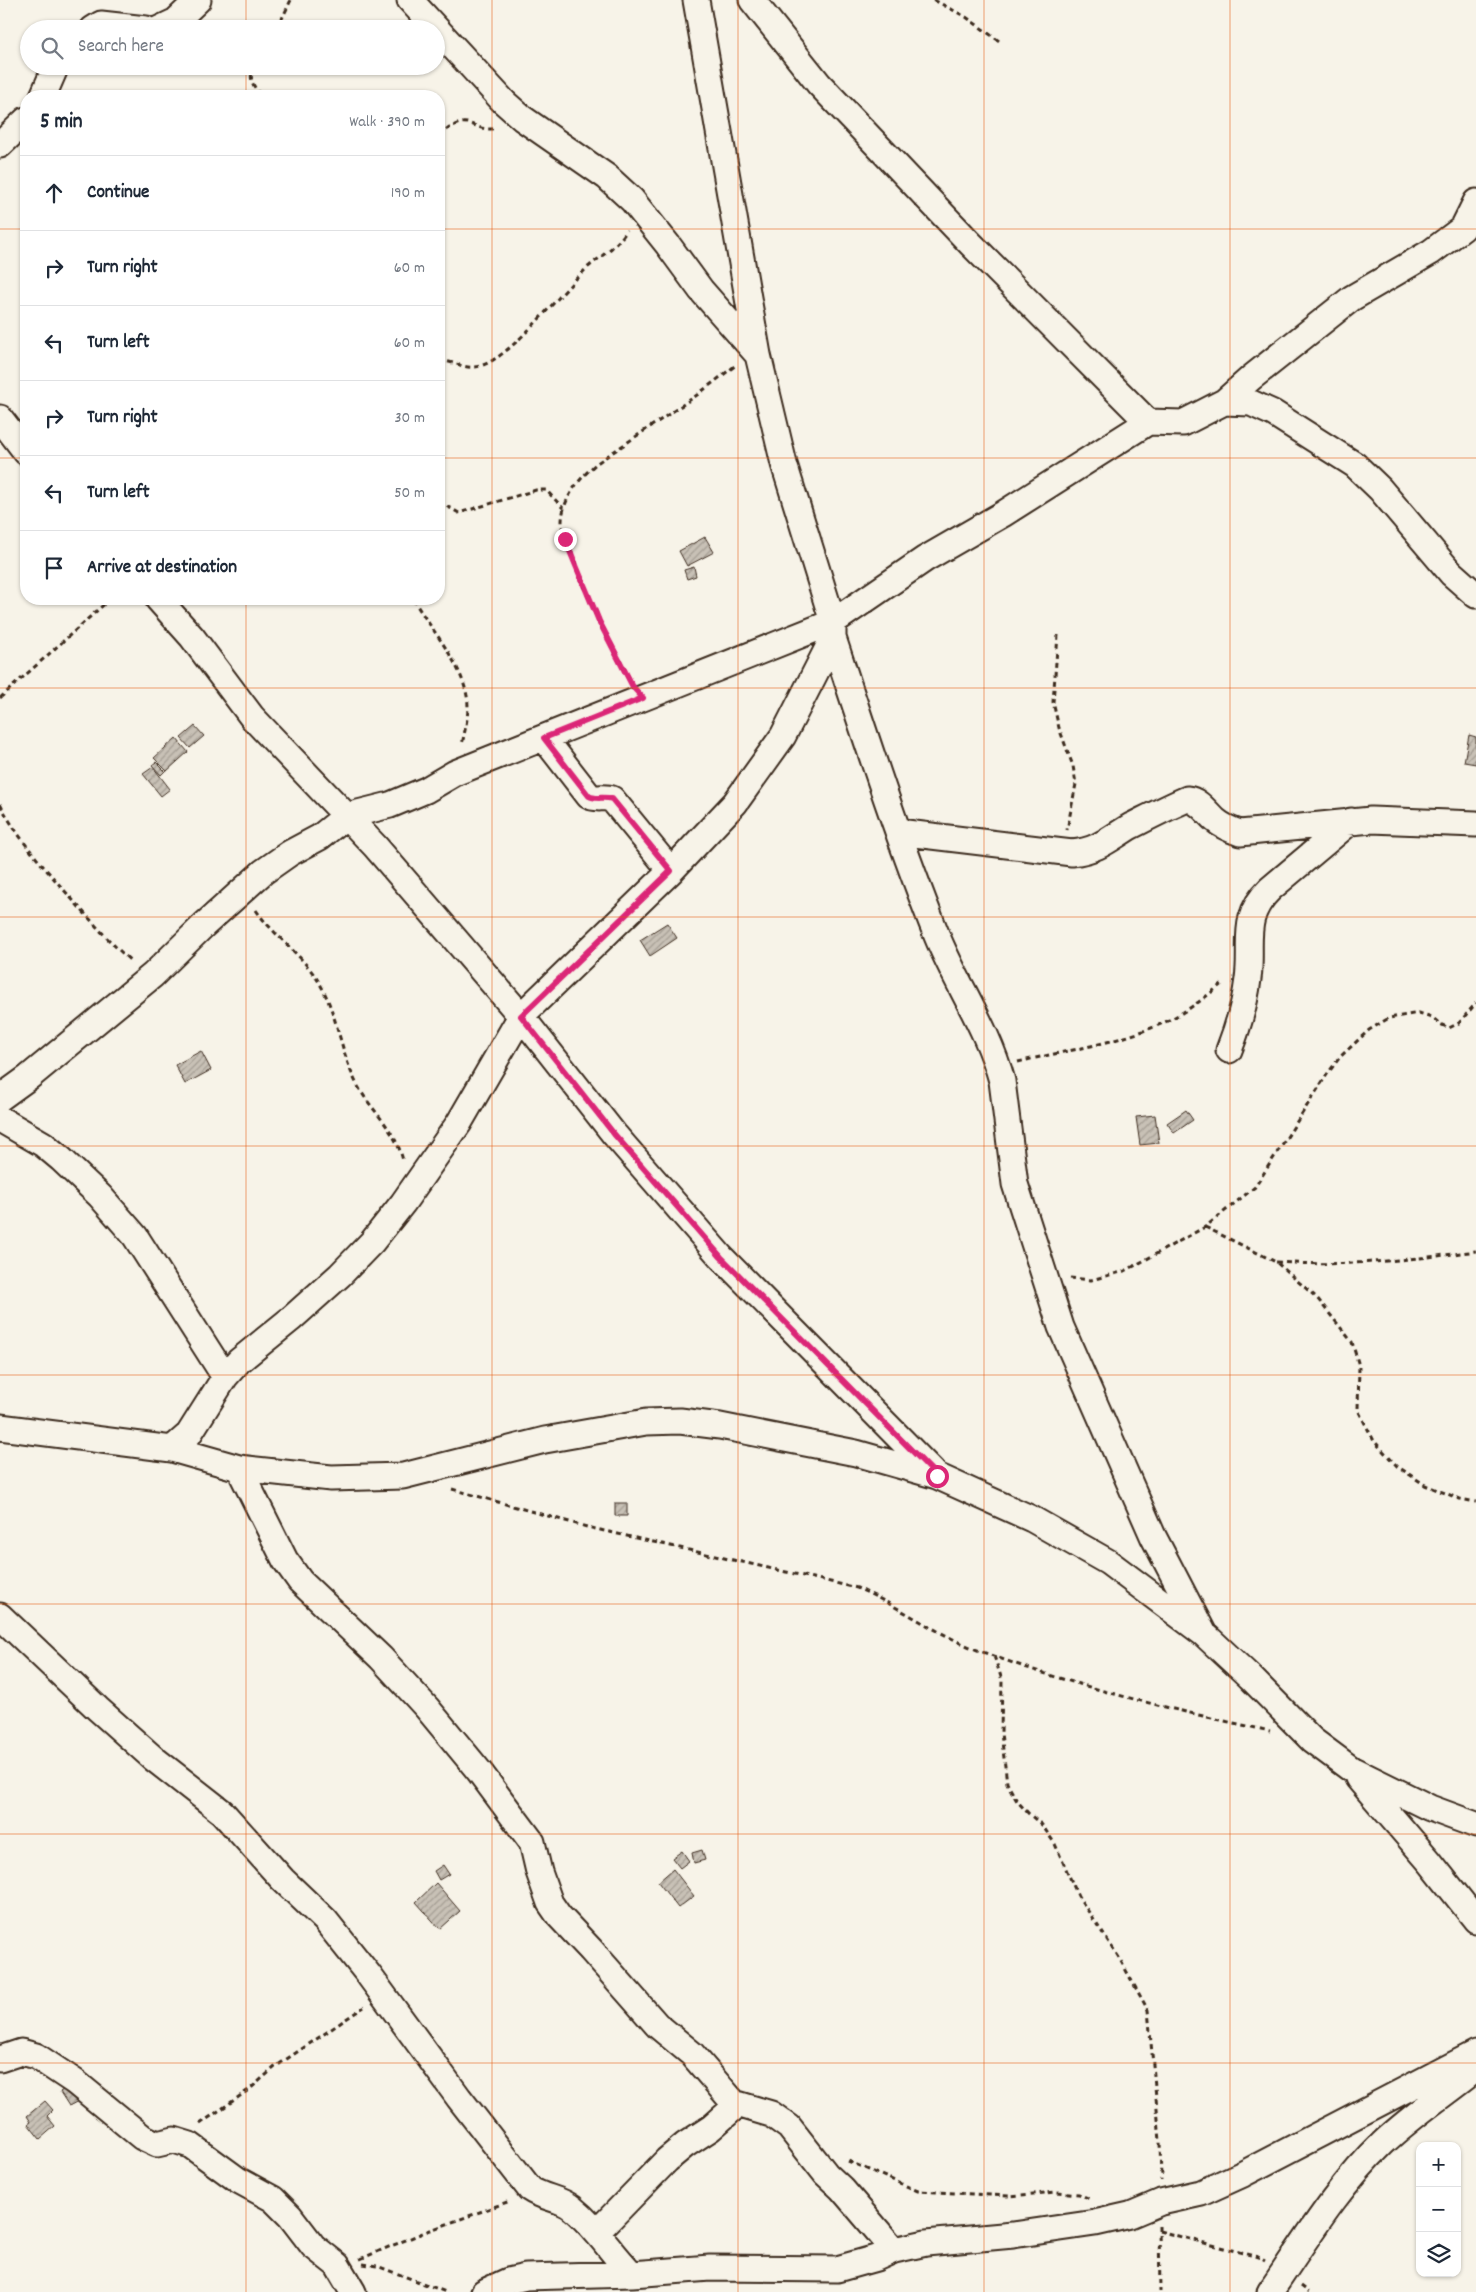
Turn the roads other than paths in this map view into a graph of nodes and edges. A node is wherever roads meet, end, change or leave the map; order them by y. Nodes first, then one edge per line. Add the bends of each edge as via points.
1 (198, 0) edge
2 (410, 0) edge
3 (696, 0) edge
4 (752, 0) edge
5 (177, 20) edge
6 (429, 20) edge
7 (445, 37) edge
8 (52, 75) edge
9 (46, 90) edge
10 (20, 126) edge
11 (0, 145) edge
12 (1476, 202) edge
13 (756, 353) junction
14 (1224, 402) junction
15 (0, 418) edge
16 (1148, 422) junction
17 (20, 444) edge
18 (1476, 595) edge
19 (163, 605) edge
20 (833, 630) junction
21 (544, 738) junction
22 (346, 816) junction
23 (1351, 821) junction
24 (1476, 824) edge
25 (898, 832) junction
26 (671, 871) junction
27 (521, 1016) junction
28 (1229, 1050) dead end
29 (0, 1098) edge
30 (0, 1119) edge
31 (225, 1377) junction
32 (0, 1427) edge
33 (172, 1449) junction
34 (238, 1468) junction
35 (937, 1476) junction
36 (3, 1626) edge
37 (1204, 1634) junction
38 (1350, 1769) junction
39 (1476, 1825) edge
40 (1476, 1920) edge
41 (1476, 2053) edge
42 (0, 2059) edge
43 (1476, 2069) edge
44 (737, 2105) junction
45 (597, 2232) junction
46 (894, 2250) junction
47 (632, 2274) junction
48 (353, 2292) edge
49 (484, 2292) edge
50 (1270, 2292) edge

1 - 5 street
2 - 6 street
3 - 13 street
4 - 16 street via 819,84 970,243
7 - 13 street via 512,109 607,177 639,210 701,290
8 - 9 street
10 - 11 street
12 - 14 street via 1463,228 1431,252 1352,298
13 - 20 street via 784,464
14 - 16 street via 1183,422
14 - 18 street via 1251,403 1272,413 1355,465 1380,489 1451,573
15 - 17 street
16 - 20 street via 925,559
19 - 22 street via 192,637 252,717
20 - 21 street via 643,698
20 - 25 street
20 - 26 street via 783,736 735,803
21 - 22 street via 455,773 390,805
21 - 26 street via 589,796 612,799
22 - 27 street via 382,853
22 - 29 street via 320,837 290,853 243,890 153,975
23 - 24 street via 1388,819
23 - 25 street via 1240,833 1228,830 1198,803 1187,799 1130,827 1105,844 1089,851 1072,853
23 - 28 street via 1260,898 1253,911 1246,994
25 - 37 street via 938,937 998,1066 1015,1184 1061,1327 1153,1536
26 - 27 street
27 - 31 street via 458,1123 385,1226 340,1275 257,1345
27 - 35 street via 614,1134 721,1257
30 - 31 street via 43,1144 61,1159 135,1236
31 - 33 street via 189,1434
32 - 33 street
33 - 34 street
34 - 35 street via 331,1478 403,1476 544,1440 646,1422 680,1421 856,1453
34 - 44 street via 285,1560 300,1581 381,1658 427,1708 532,1842 550,1903 559,1916 657,2025 692,2054
35 - 37 street via 1032,1519 1108,1562
36 - 45 street via 152,1758 222,1812 283,1880 333,1929 526,2184 535,2192 570,2206
37 - 38 street via 1312,1740
38 - 39 street via 1430,1808
38 - 40 street
41 - 46 street via 1244,2174 1201,2193 1161,2202 1130,2215 1040,2231 926,2243
42 - 48 street via 21,2052 36,2056 75,2082 142,2137 157,2144 178,2140 190,2145 238,2180 273,2199 312,2246 341,2265
43 - 50 street via 1378,2148 1310,2232
44 - 45 street via 667,2160
44 - 46 street via 772,2114 789,2127
45 - 47 street
46 - 47 street via 837,2269 710,2268
47 - 49 street via 526,2277

